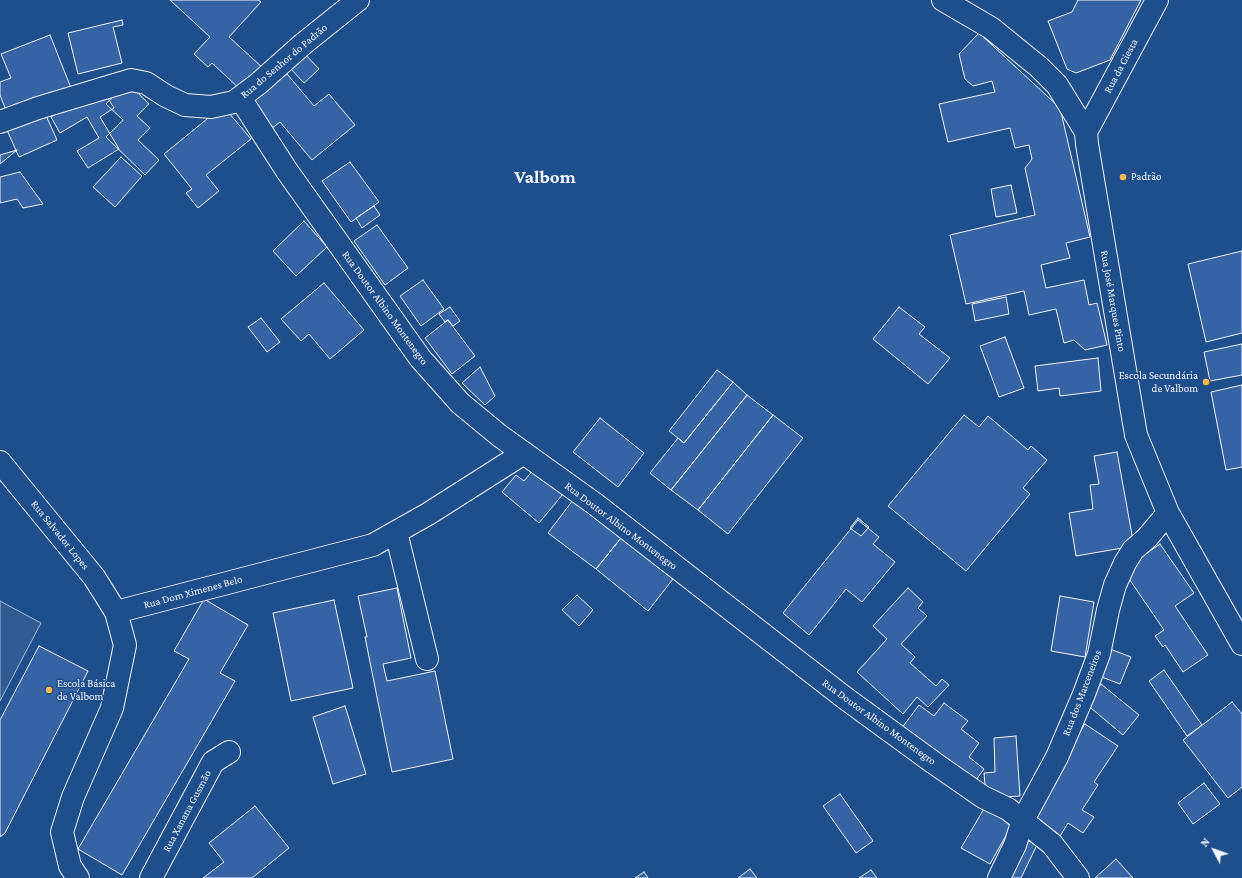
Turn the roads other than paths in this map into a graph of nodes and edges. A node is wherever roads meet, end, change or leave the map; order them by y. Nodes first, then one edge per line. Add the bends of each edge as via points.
1 (358, 0) edge
2 (943, 0) edge
3 (1157, 0) edge
4 (240, 98) junction
5 (0, 122) edge
6 (1086, 132) junction
7 (524, 453) junction
8 (0, 462) edge
9 (1168, 513) junction
10 (396, 532) junction
11 (116, 612) junction
12 (1242, 644) edge
13 (427, 659) dead end
14 (229, 752) dead end
15 (1022, 820) junction
16 (998, 876) edge
17 (78, 878) edge
18 (151, 878) edge
19 (1078, 878) edge

1 - 4 street, Rua do Senhor do Padrão
2 - 6 street via 992,28 1039,67 1057,85
3 - 6 street, Rua da Giesta
4 - 5 street, Rua do Senhor do Padrão via 234,102 211,107 185,104 146,83 131,80
4 - 7 street, Rua Doutor Albino Montenegro via 287,171 420,358 460,403
6 - 9 street, Rua José Marques Pinto via 1136,435
7 - 10 street, Rua Dom Ximenes Belo
7 - 15 street, Rua Doutor Albino Montenegro via 595,504 851,703 946,772 983,797 1008,808
8 - 11 street, Rua Salvador Lopes via 94,577
9 - 12 street, Rua José Marques Pinto
9 - 15 street, Rua dos Marceneiros via 1125,563 1115,586 1099,654 1084,694 1057,757
10 - 11 street, Rua Dom Ximenes Belo via 373,545
10 - 13 street
11 - 17 street via 125,645 112,708 62,832 70,866
14 - 18 street, Rua Xanana Gusmão via 213,762
15 - 16 street, Rua dos Marceneiros via 1015,845
15 - 19 street, Rua Doutor Albino Montenegro via 1052,844

